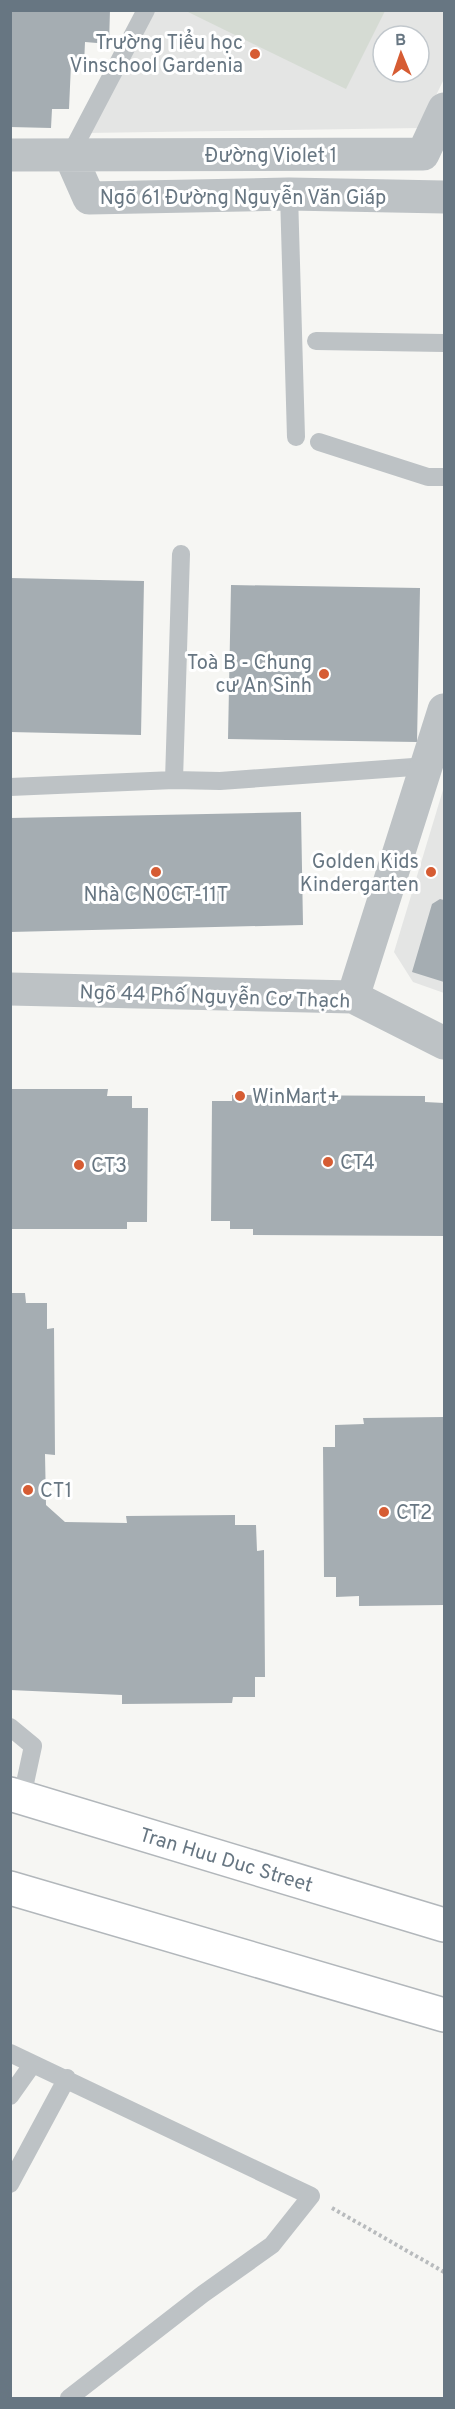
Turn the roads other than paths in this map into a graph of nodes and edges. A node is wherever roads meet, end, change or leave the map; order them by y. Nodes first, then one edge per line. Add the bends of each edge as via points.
1 (146, 10) edge
2 (444, 109) edge
3 (10, 155) edge
4 (70, 155) junction
5 (289, 194) junction
6 (444, 197) edge
7 (316, 341) dead end
8 (444, 343) edge
9 (296, 437) dead end
10 (319, 442) dead end
11 (444, 477) edge
12 (181, 554) dead end
13 (444, 710) edge
14 (436, 769) edge
15 (174, 780) junction
16 (10, 787) edge
17 (10, 989) edge
18 (353, 997) junction
19 (444, 1043) edge
20 (10, 1727) edge
21 (16, 1796) edge
22 (10, 1888) edge
23 (444, 1925) edge
24 (444, 2015) edge
25 (10, 2053) edge
26 (32, 2065) junction
27 (67, 2078) junction
28 (10, 2096) edge
29 (10, 2184) edge
30 (69, 2398) edge

1 - 4 lane
2 - 4 street, Đường Violet 1 via 423,154
3 - 4 street
4 - 5 street, Ngõ 61 Đường Nguyễn Văn Giáp via 89,198
5 - 6 street, Ngõ 61 Đường Nguyễn Văn Giáp
5 - 9 lane
7 - 8 lane
10 - 11 lane via 428,477
12 - 15 lane
13 - 14 street
14 - 15 lane via 220,782
14 - 18 street
15 - 16 lane
17 - 18 street, Ngõ 44 Phố Nguyễn Cơ Thạch
18 - 19 street, Ngõ 44 Phố Nguyễn Cơ Thạch
20 - 21 lane via 33,1746
21 - 23 main road, Tran Huu Duc Street
22 - 24 main road
25 - 26 lane
26 - 27 lane
26 - 28 lane
27 - 29 lane
27 - 30 lane via 311,2196 272,2245

